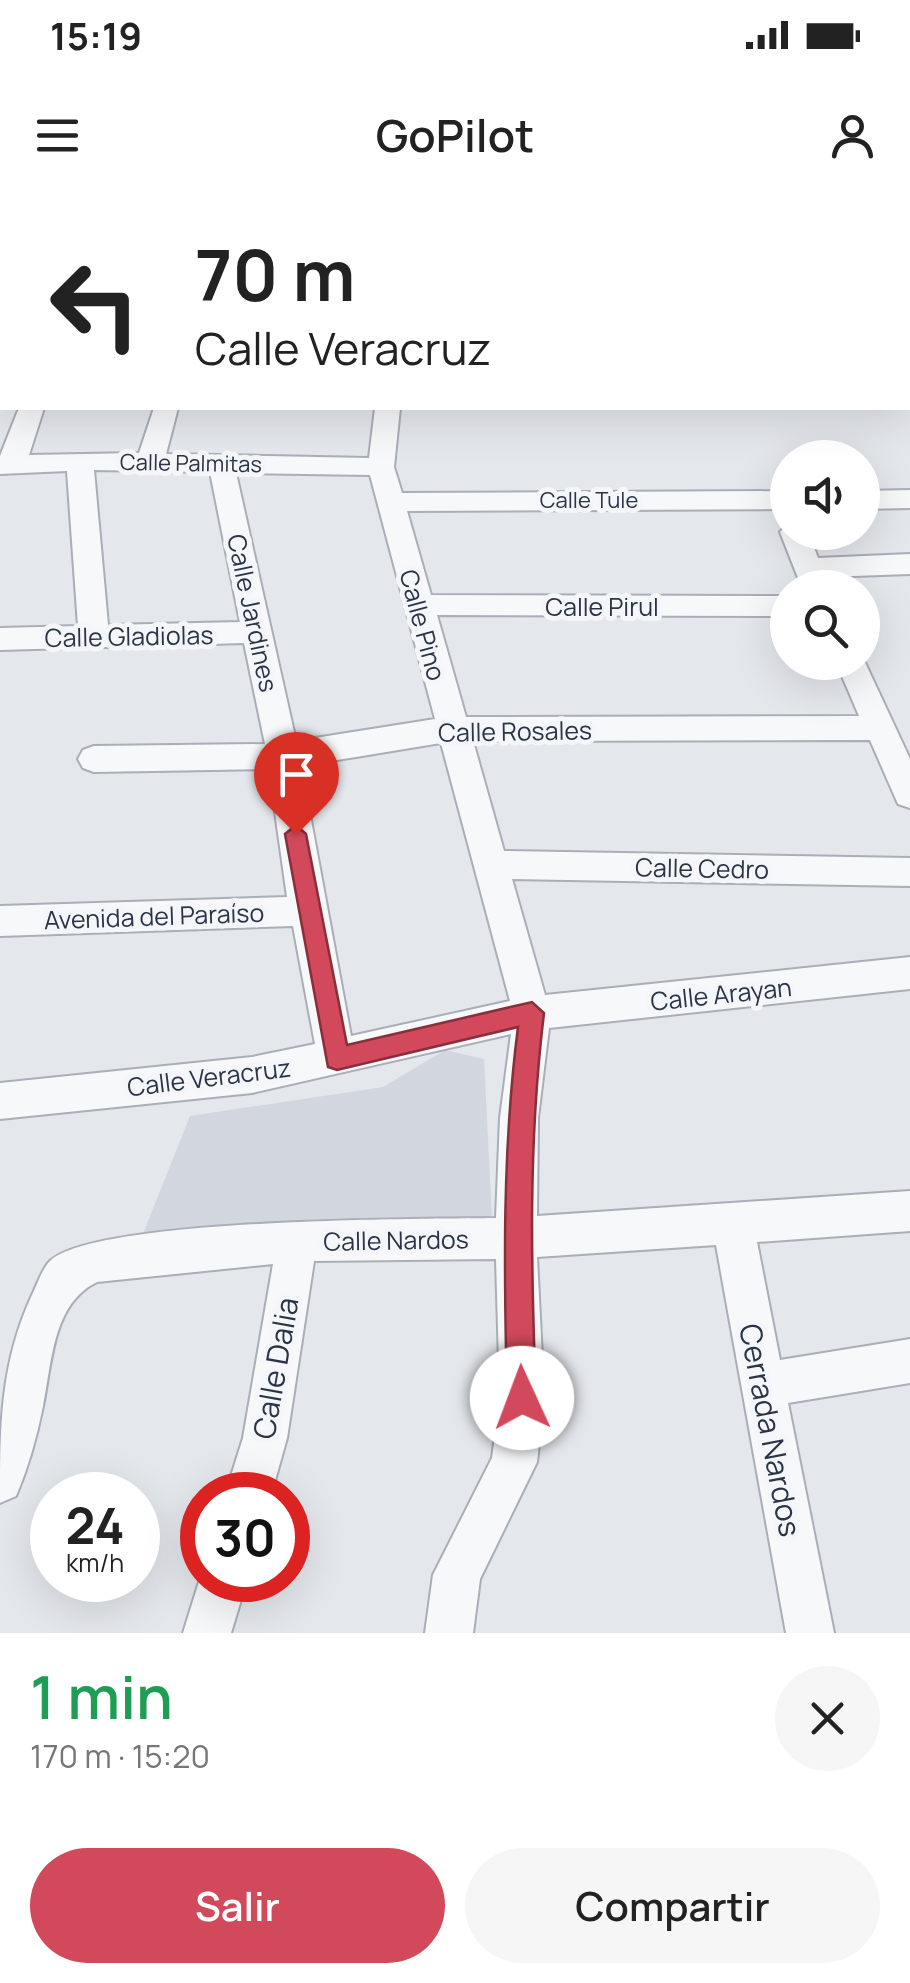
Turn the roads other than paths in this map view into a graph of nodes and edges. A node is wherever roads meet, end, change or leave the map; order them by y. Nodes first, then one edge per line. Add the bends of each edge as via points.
1 (30, 410) edge
2 (165, 410) edge
3 (388, 410) edge
4 (80, 462) junction
5 (150, 462) junction
6 (222, 463) junction
7 (6, 465) edge
8 (381, 467) junction
9 (910, 499) edge
10 (880, 500) edge
11 (391, 502) junction
12 (770, 505) edge
13 (910, 564) edge
14 (868, 570) edge
15 (417, 604) junction
16 (770, 606) edge
17 (258, 632) junction
18 (94, 636) junction
19 (0, 639) edge
20 (859, 680) edge
21 (879, 728) junction
22 (450, 729) junction
23 (284, 756) junction
24 (94, 759) dead end
25 (910, 795) edge
26 (495, 865) junction
27 (910, 872) edge
28 (307, 911) junction
29 (0, 921) edge
30 (910, 973) edge
31 (532, 1013) junction
32 (337, 1059) junction
33 (0, 1101) edge
34 (910, 1211) edge
35 (734, 1226) junction
36 (516, 1238) junction
37 (297, 1241) junction
38 (15, 1342) edge
39 (910, 1361) edge
40 (762, 1385) junction
41 (255, 1472) edge
42 (0, 1480) edge
43 (217, 1602) edge
44 (208, 1633) edge
45 (449, 1633) edge
46 (810, 1633) edge

1 - 7 street
2 - 5 street
3 - 8 street, Calle Pino
4 - 5 street, Calle Palmitas
4 - 7 street, Calle Palmitas
4 - 18 street
5 - 6 street, Calle Palmitas
6 - 8 street, Calle Palmitas
6 - 17 street, Calle Jardines
8 - 11 street, Calle Pino
9 - 10 street
11 - 12 street, Calle Tule
11 - 15 street, Calle Pino
13 - 14 street
15 - 16 street, Calle Pirul
15 - 22 street, Calle Pino
17 - 18 street, Calle Gladiolas
17 - 23 street, Calle Jardines
18 - 19 street, Calle Gladiolas
20 - 21 street
21 - 22 street, Calle Rosales
21 - 25 street
22 - 23 street, Calle Rosales
22 - 26 street, Calle Pino
23 - 24 street, Calle Rosales
23 - 28 street, Calle Jardines
26 - 27 street, Calle Cedro
26 - 31 street, Calle Pino
28 - 29 street, Avenida del Paraíso
28 - 32 street, Calle Jardines
30 - 31 street, Calle Arayan
31 - 32 street, Calle Veracruz
31 - 36 street via 519,1118
32 - 33 street, Calle Veracruz via 252,1076
34 - 35 street, Calle Nardos
35 - 36 street, Calle Nardos
35 - 40 street, Cerrada Nardos
36 - 37 street, Calle Nardos
36 - 45 street via 522,1398 514,1462 458,1575
37 - 38 street, Calle Nardos via 94,1262 65,1276
37 - 41 street, Calle Dalia
38 - 42 street via 21,1406
39 - 40 street
40 - 46 street, Cerrada Nardos
43 - 44 street

